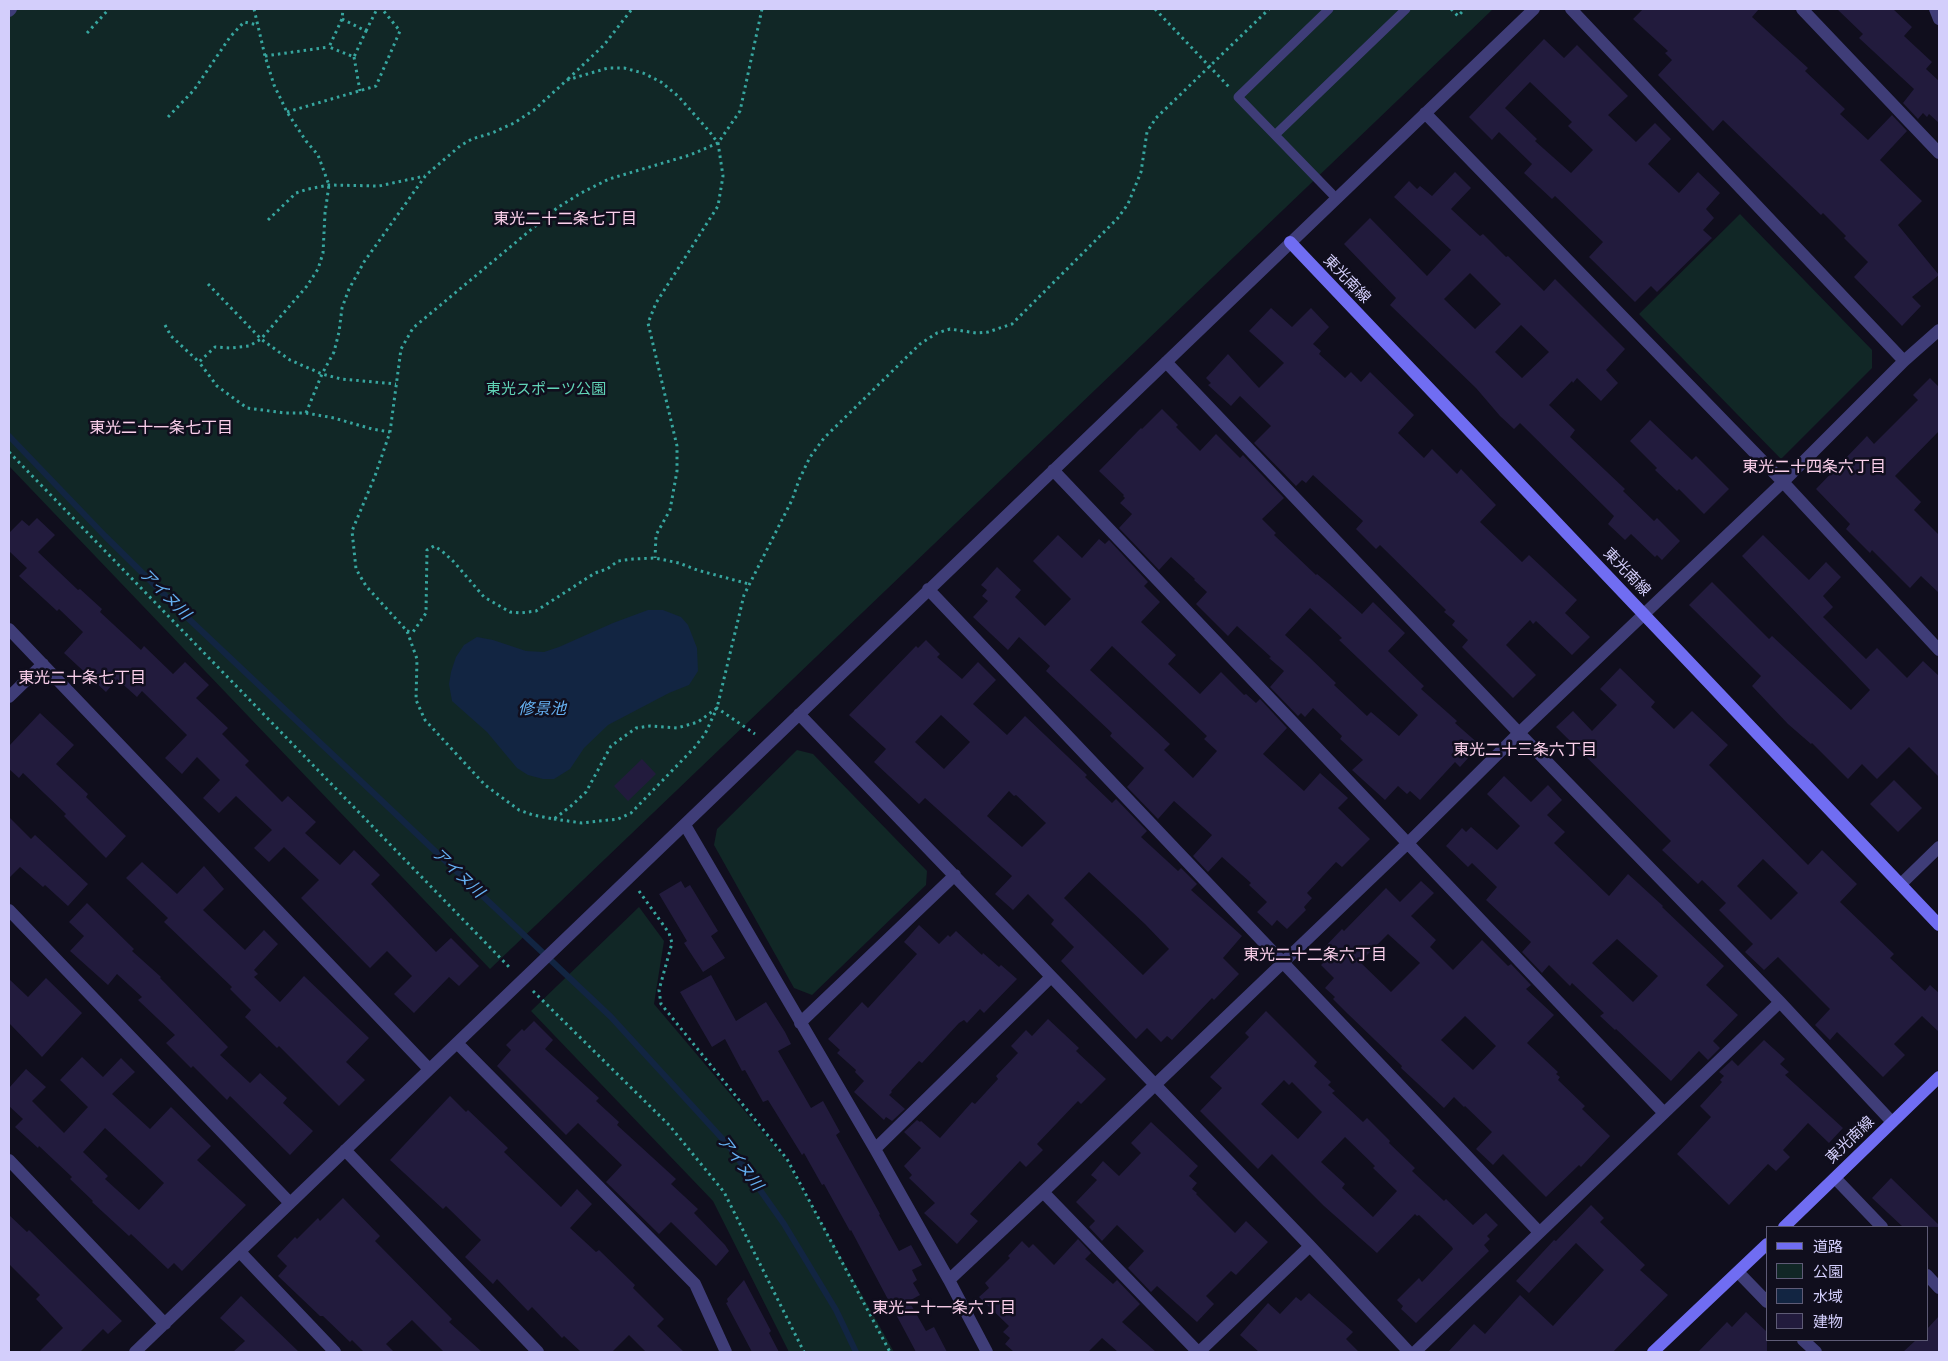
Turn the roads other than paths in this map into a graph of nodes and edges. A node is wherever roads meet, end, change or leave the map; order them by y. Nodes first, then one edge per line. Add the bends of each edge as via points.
1 (1329, 9) edge
2 (1406, 9) edge
3 (1534, 9) edge
4 (1571, 9) edge
5 (1802, 9) edge
6 (1935, 9) edge
7 (1939, 19) edge
8 (1425, 113) junction
9 (1275, 135) junction
10 (1939, 153) edge
11 (1336, 198) junction
12 (1290, 242) junction
13 (1939, 330) edge
14 (1904, 361) junction
15 (1166, 362) junction
16 (1053, 470) junction
17 (1783, 482) junction
18 (928, 589) junction
19 (1645, 614) junction
20 (9, 629) edge
21 (1939, 650) edge
22 (43, 664) junction
23 (9, 697) edge
24 (799, 714) junction
25 (1519, 733) junction
26 (685, 825) junction
27 (1409, 842) junction
28 (1939, 847) edge
29 (955, 875) junction
30 (1900, 884) junction
31 (9, 910) edge
32 (1939, 925) edge
33 (1282, 962) junction
34 (1052, 977) junction
35 (1780, 1002) junction
36 (800, 1023) junction
37 (457, 1042) junction
38 (429, 1070) junction
39 (1939, 1077) edge
40 (1155, 1084) junction
41 (1664, 1113) junction
42 (1892, 1122) junction
43 (875, 1149) junction
44 (345, 1150) junction
45 (9, 1160) edge
46 (1835, 1178) junction
47 (1043, 1192) junction
48 (290, 1203) junction
49 (1785, 1226) edge
50 (1881, 1226) edge
51 (1539, 1232) junction
52 (1766, 1245) edge
53 (1310, 1246) junction
54 (240, 1252) junction
55 (1738, 1272) junction
56 (1928, 1276) edge
57 (949, 1280) junction
58 (1939, 1288) edge
59 (1766, 1301) edge
60 (165, 1324) junction
61 (1805, 1341) edge
62 (136, 1352) edge
63 (336, 1352) edge
64 (538, 1352) edge
65 (726, 1352) edge
66 (986, 1352) edge
67 (1198, 1352) edge
68 (1409, 1352) edge
69 (1415, 1352) edge
70 (1653, 1352) edge
71 (1816, 1352) edge

1 - 9 lane via 1238,97
2 - 9 lane
3 - 8 street
4 - 14 street
5 - 10 street
6 - 7 street
8 - 11 street
8 - 17 street
9 - 11 lane
11 - 12 street
12 - 15 street
12 - 19 street, 東光南線
13 - 14 street
14 - 17 street
15 - 16 street
15 - 25 street
16 - 18 street
16 - 27 street
17 - 19 street
17 - 21 street
18 - 24 street
18 - 33 street
19 - 25 street
19 - 30 street, 東光南線
20 - 22 street
22 - 23 street
22 - 38 street
24 - 26 street
24 - 29 street
25 - 27 street
25 - 35 street
26 - 36 street
26 - 37 street
27 - 33 street
27 - 41 street
28 - 30 street
29 - 34 street
29 - 36 street
30 - 32 street, 東光南線
31 - 48 street
33 - 40 street
33 - 51 street
34 - 40 street
34 - 43 street
35 - 41 street
35 - 42 street
36 - 43 street
37 - 38 street
37 - 65 street via 695,1284
38 - 44 street
39 - 42 street, 東光南線
40 - 47 street
40 - 53 street
41 - 51 street
42 - 46 street, 東光南線
43 - 57 street
44 - 48 street
44 - 64 street
45 - 60 street
46 - 49 street, 東光南線
46 - 50 street
47 - 57 street
47 - 67 street
48 - 54 street
51 - 69 street
52 - 55 street
53 - 67 street
53 - 68 street
54 - 60 street
54 - 63 street
55 - 59 street
55 - 70 street
56 - 58 street
57 - 66 street
60 - 62 street
61 - 71 street

